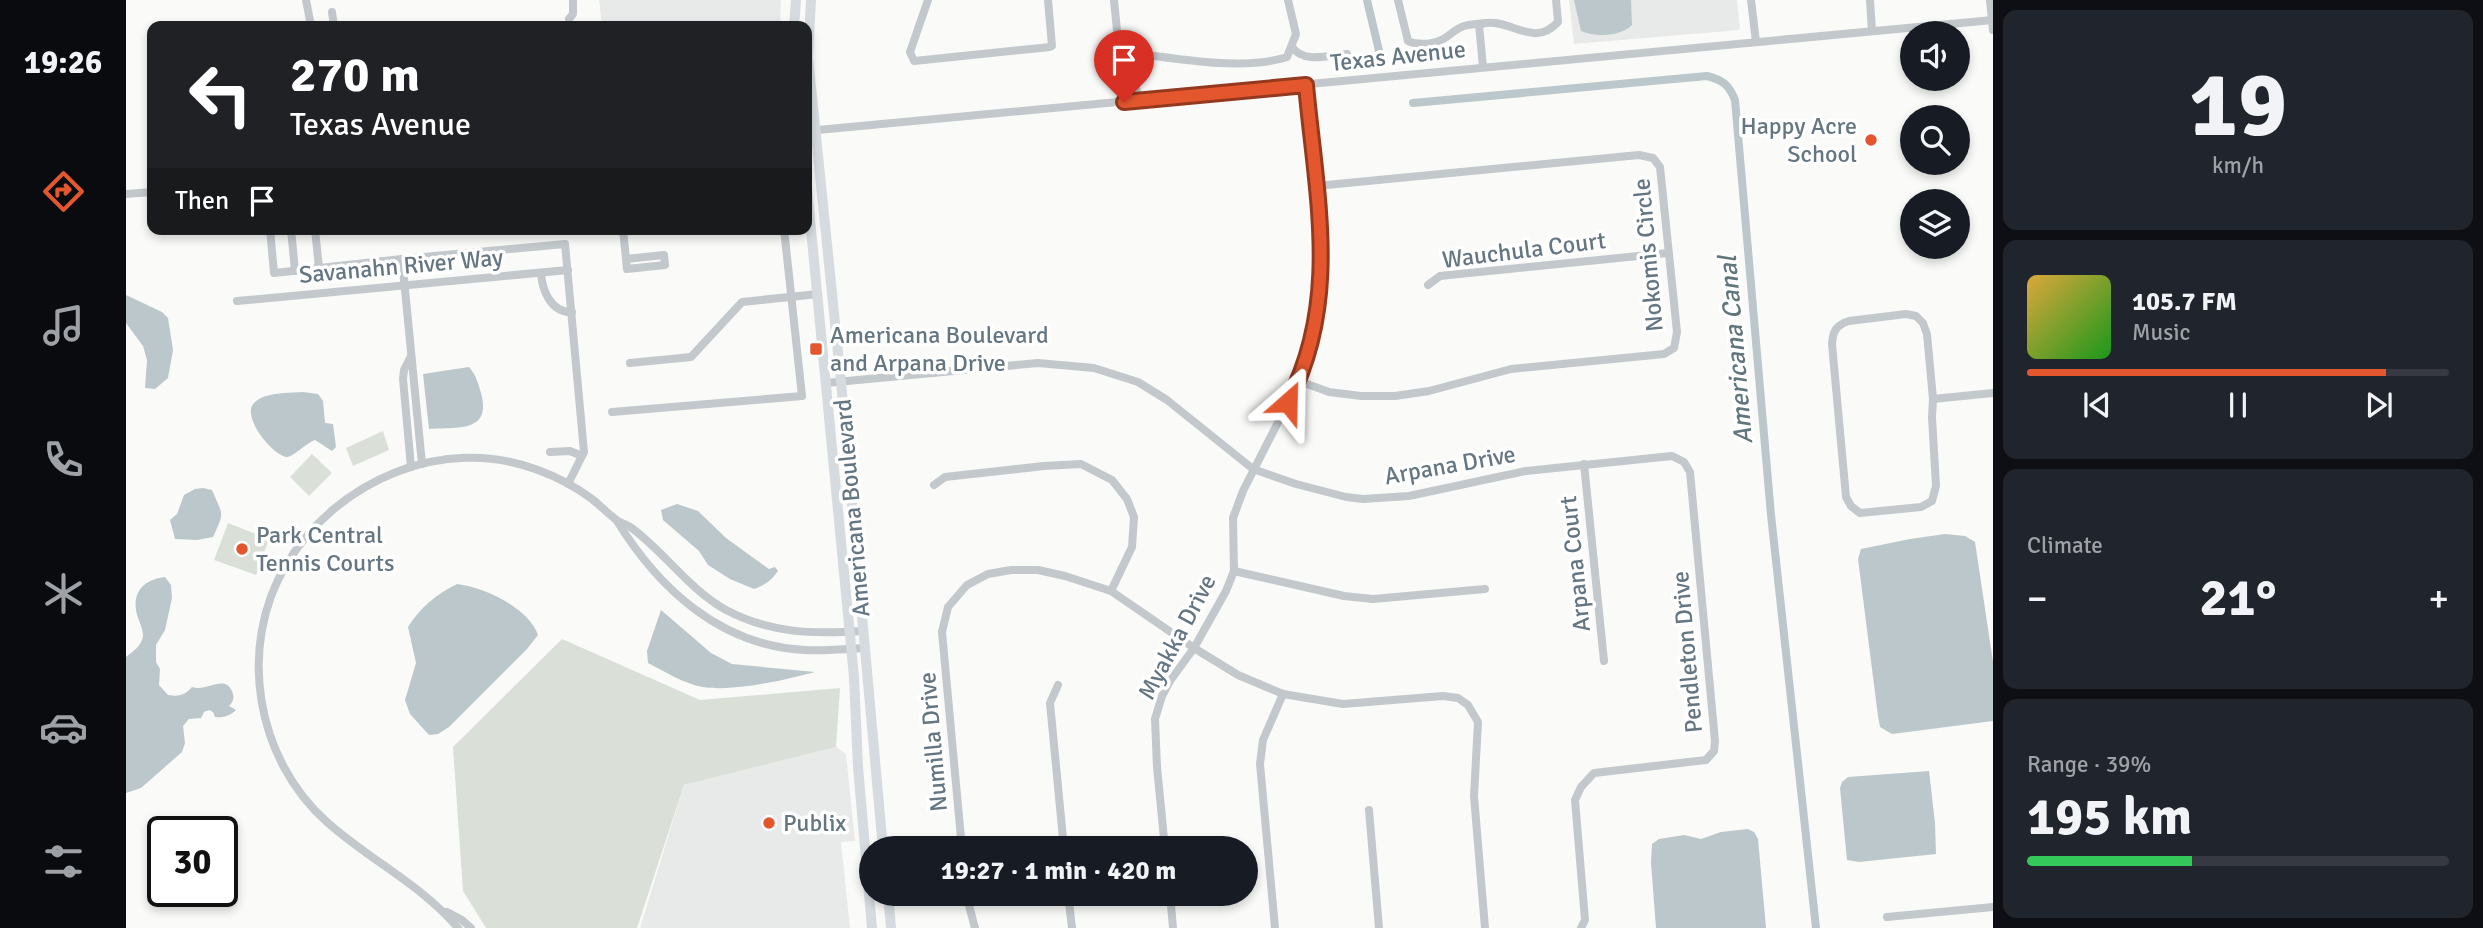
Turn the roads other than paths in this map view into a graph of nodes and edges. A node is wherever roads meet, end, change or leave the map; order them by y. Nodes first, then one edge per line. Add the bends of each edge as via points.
1 (306, 0) edge
2 (573, 0) edge
3 (796, 0) edge
4 (811, 0) edge
5 (928, 0) edge
6 (1048, 0) edge
7 (1114, 0) edge
8 (1288, 0) edge
9 (1398, 0) edge
10 (1556, 0) edge
11 (1751, 0) edge
12 (1870, 0) edge
13 (1990, 0) edge
14 (332, 12) dead end
15 (569, 19) dead end
16 (1992, 20) edge
17 (310, 21) edge
18 (333, 21) edge
19 (794, 21) edge
20 (810, 21) edge
21 (1479, 24) junction
22 (1993, 30) edge
23 (1872, 31) junction
24 (1756, 42) junction
25 (1292, 47) junction
26 (1120, 51) junction
27 (1347, 54) dead end
28 (1483, 67) junction
29 (1306, 85) junction
30 (1139, 101) junction
31 (1124, 102) junction
32 (812, 131) edge
33 (1316, 186) junction
34 (147, 192) edge
35 (126, 194) edge
36 (271, 235) edge
37 (292, 235) edge
38 (316, 235) edge
39 (624, 235) edge
40 (785, 235) edge
41 (812, 235) edge
42 (1668, 253) junction
43 (402, 259) junction
44 (626, 259) dead end
45 (319, 268) junction
46 (568, 270) junction
47 (295, 271) junction
48 (541, 273) junction
49 (405, 284) junction
50 (1428, 285) dead end
51 (818, 295) junction
52 (791, 297) junction
53 (237, 302) dead end
54 (572, 312) junction
55 (411, 356) junction
56 (630, 363) dead end
57 (1299, 381) junction
58 (841, 382) junction
59 (826, 383) junction
60 (1993, 393) edge
61 (1933, 399) junction
62 (611, 412) dead end
63 (550, 452) dead end
64 (582, 456) junction
65 (422, 464) junction
66 (1584, 464) junction
67 (411, 467) junction
68 (1253, 469) junction
69 (1690, 472) joint
70 (568, 484) junction
71 (934, 485) dead end
72 (617, 521) junction
73 (1234, 571) junction
74 (1485, 589) dead end
75 (1111, 591) junction
76 (850, 631) junction
77 (863, 631) junction
78 (852, 648) junction
79 (864, 648) junction
80 (1194, 648) junction
81 (1604, 661) dead end
82 (1058, 685) dead end
83 (1283, 694) junction
84 (875, 765) junction
85 (858, 767) junction
86 (1368, 810) dead end
87 (866, 836) edge
88 (882, 836) edge
89 (961, 836) edge
90 (1063, 836) edge
91 (1164, 836) edge
92 (871, 906) edge
93 (889, 906) edge
94 (969, 906) edge
95 (1070, 906) edge
96 (1171, 906) edge
97 (1993, 906) edge
98 (441, 908) junction
99 (1887, 917) dead end
100 (458, 928) edge
101 (471, 928) edge
102 (872, 928) edge
103 (891, 928) edge
104 (975, 928) edge
105 (1072, 928) edge
106 (1173, 928) edge
107 (1275, 928) edge
108 (1379, 928) edge
109 (1485, 928) edge
110 (1581, 928) edge

1 - 17 street
2 - 15 street
3 - 19 main road
4 - 20 main road, Americana Boulevard
5 - 6 street via 910,52 914,61 1050,47
7 - 26 street
8 - 25 street via 1296,34
9 - 21 street via 1408,41 1414,44 1441,40 1463,26
10 - 21 street via 1558,22 1551,30 1538,34 1497,22
11 - 24 street
12 - 23 street
13 - 16 street
14 - 18 street
16 - 22 street
16 - 23 street, Texas Avenue
21 - 28 street
23 - 24 street, Texas Avenue
24 - 28 street, Texas Avenue
25 - 26 street via 1287,57 1247,63
25 - 27 street via 1305,58
26 - 30 street via 1130,63
26 - 31 street
28 - 29 street, Texas Avenue
29 - 30 street, Texas Avenue
29 - 33 street, Myakka Drive
30 - 31 street, Texas Avenue
31 - 32 street, Texas Avenue
32 - 58 main road, Americana Boulevard
33 - 42 street, Nokomis Circle via 1639,155 1653,158 1660,167
33 - 57 street, Myakka Drive via 1323,258 1320,297
34 - 35 street
36 - 47 street via 274,273
37 - 47 street
38 - 45 street
39 - 44 street
40 - 52 street
41 - 51 main road, Americana Boulevard
42 - 50 street, Wauchula Court via 1440,276
42 - 57 street, Nokomis Circle via 1677,332 1674,348 1664,354 1511,369 1395,396 1329,392
43 - 45 street
43 - 46 street via 565,244
43 - 49 street
45 - 47 street
46 - 48 street, Savanahn River Way
46 - 54 street
48 - 49 street, Savanahn River Way
48 - 54 street via 543,290 555,306
49 - 53 street, Savanahn River Way
49 - 55 street
51 - 52 street
51 - 59 main road, Americana Boulevard
52 - 56 street via 742,302 691,356
52 - 62 street via 802,396
54 - 64 street
55 - 65 street
55 - 67 street via 403,379
57 - 68 street, Myakka Drive
58 - 59 street, Arpana Drive
58 - 68 street, Arpana Drive via 1038,363 1094,369 1138,382 1167,400
58 - 77 main road, Americana Boulevard
59 - 76 main road, Americana Boulevard
60 - 61 street
61 - 61 street via 1936,486 1932,500 1921,508 1860,513 1846,497 1833,331 1849,321 1916,316 1927,334
63 - 64 street
64 - 70 street
65 - 67 street
65 - 70 street via 488,459 536,470
66 - 68 street, Arpana Drive via 1526,471 1409,496 1363,499
66 - 69 street, Arpana Drive via 1672,456
66 - 81 street, Arpana Court
67 - 98 street via 342,500 298,545 277,582 265,618 259,684 279,757 313,808
68 - 73 street, Myakka Drive via 1233,518
69 - 110 street, Pendleton Drive via 1714,751 1706,760 1594,773 1581,787 1575,800 1585,920
70 - 72 street
71 - 75 street via 945,477 1081,464 1112,480 1134,517 1132,547
72 - 76 street via 632,528 698,590 749,621 784,631
72 - 78 street via 672,591 712,623 780,647
73 - 74 street via 1373,599
73 - 80 street, Myakka Drive
75 - 80 street
75 - 89 street, Numilla Drive via 1038,570 1011,570 988,574 967,585 948,607 942,632
76 - 77 street
76 - 78 main road, Americana Boulevard
77 - 79 main road, Americana Boulevard
78 - 79 street
78 - 85 main road, Americana Boulevard
79 - 84 main road, Americana Boulevard
80 - 83 street via 1238,675
80 - 91 street, Myakka Drive via 1166,688 1155,719
82 - 90 street via 1050,703
83 - 107 street via 1262,740 1260,764
83 - 109 street via 1343,704 1443,696 1458,698 1475,713 1474,796
84 - 85 main road
84 - 88 main road, Americana Boulevard
85 - 87 main road, Americana Boulevard
86 - 108 street
92 - 102 main road, Americana Boulevard
93 - 103 main road
94 - 104 street
95 - 105 street
96 - 106 street
97 - 99 street
98 - 100 street
98 - 101 street

